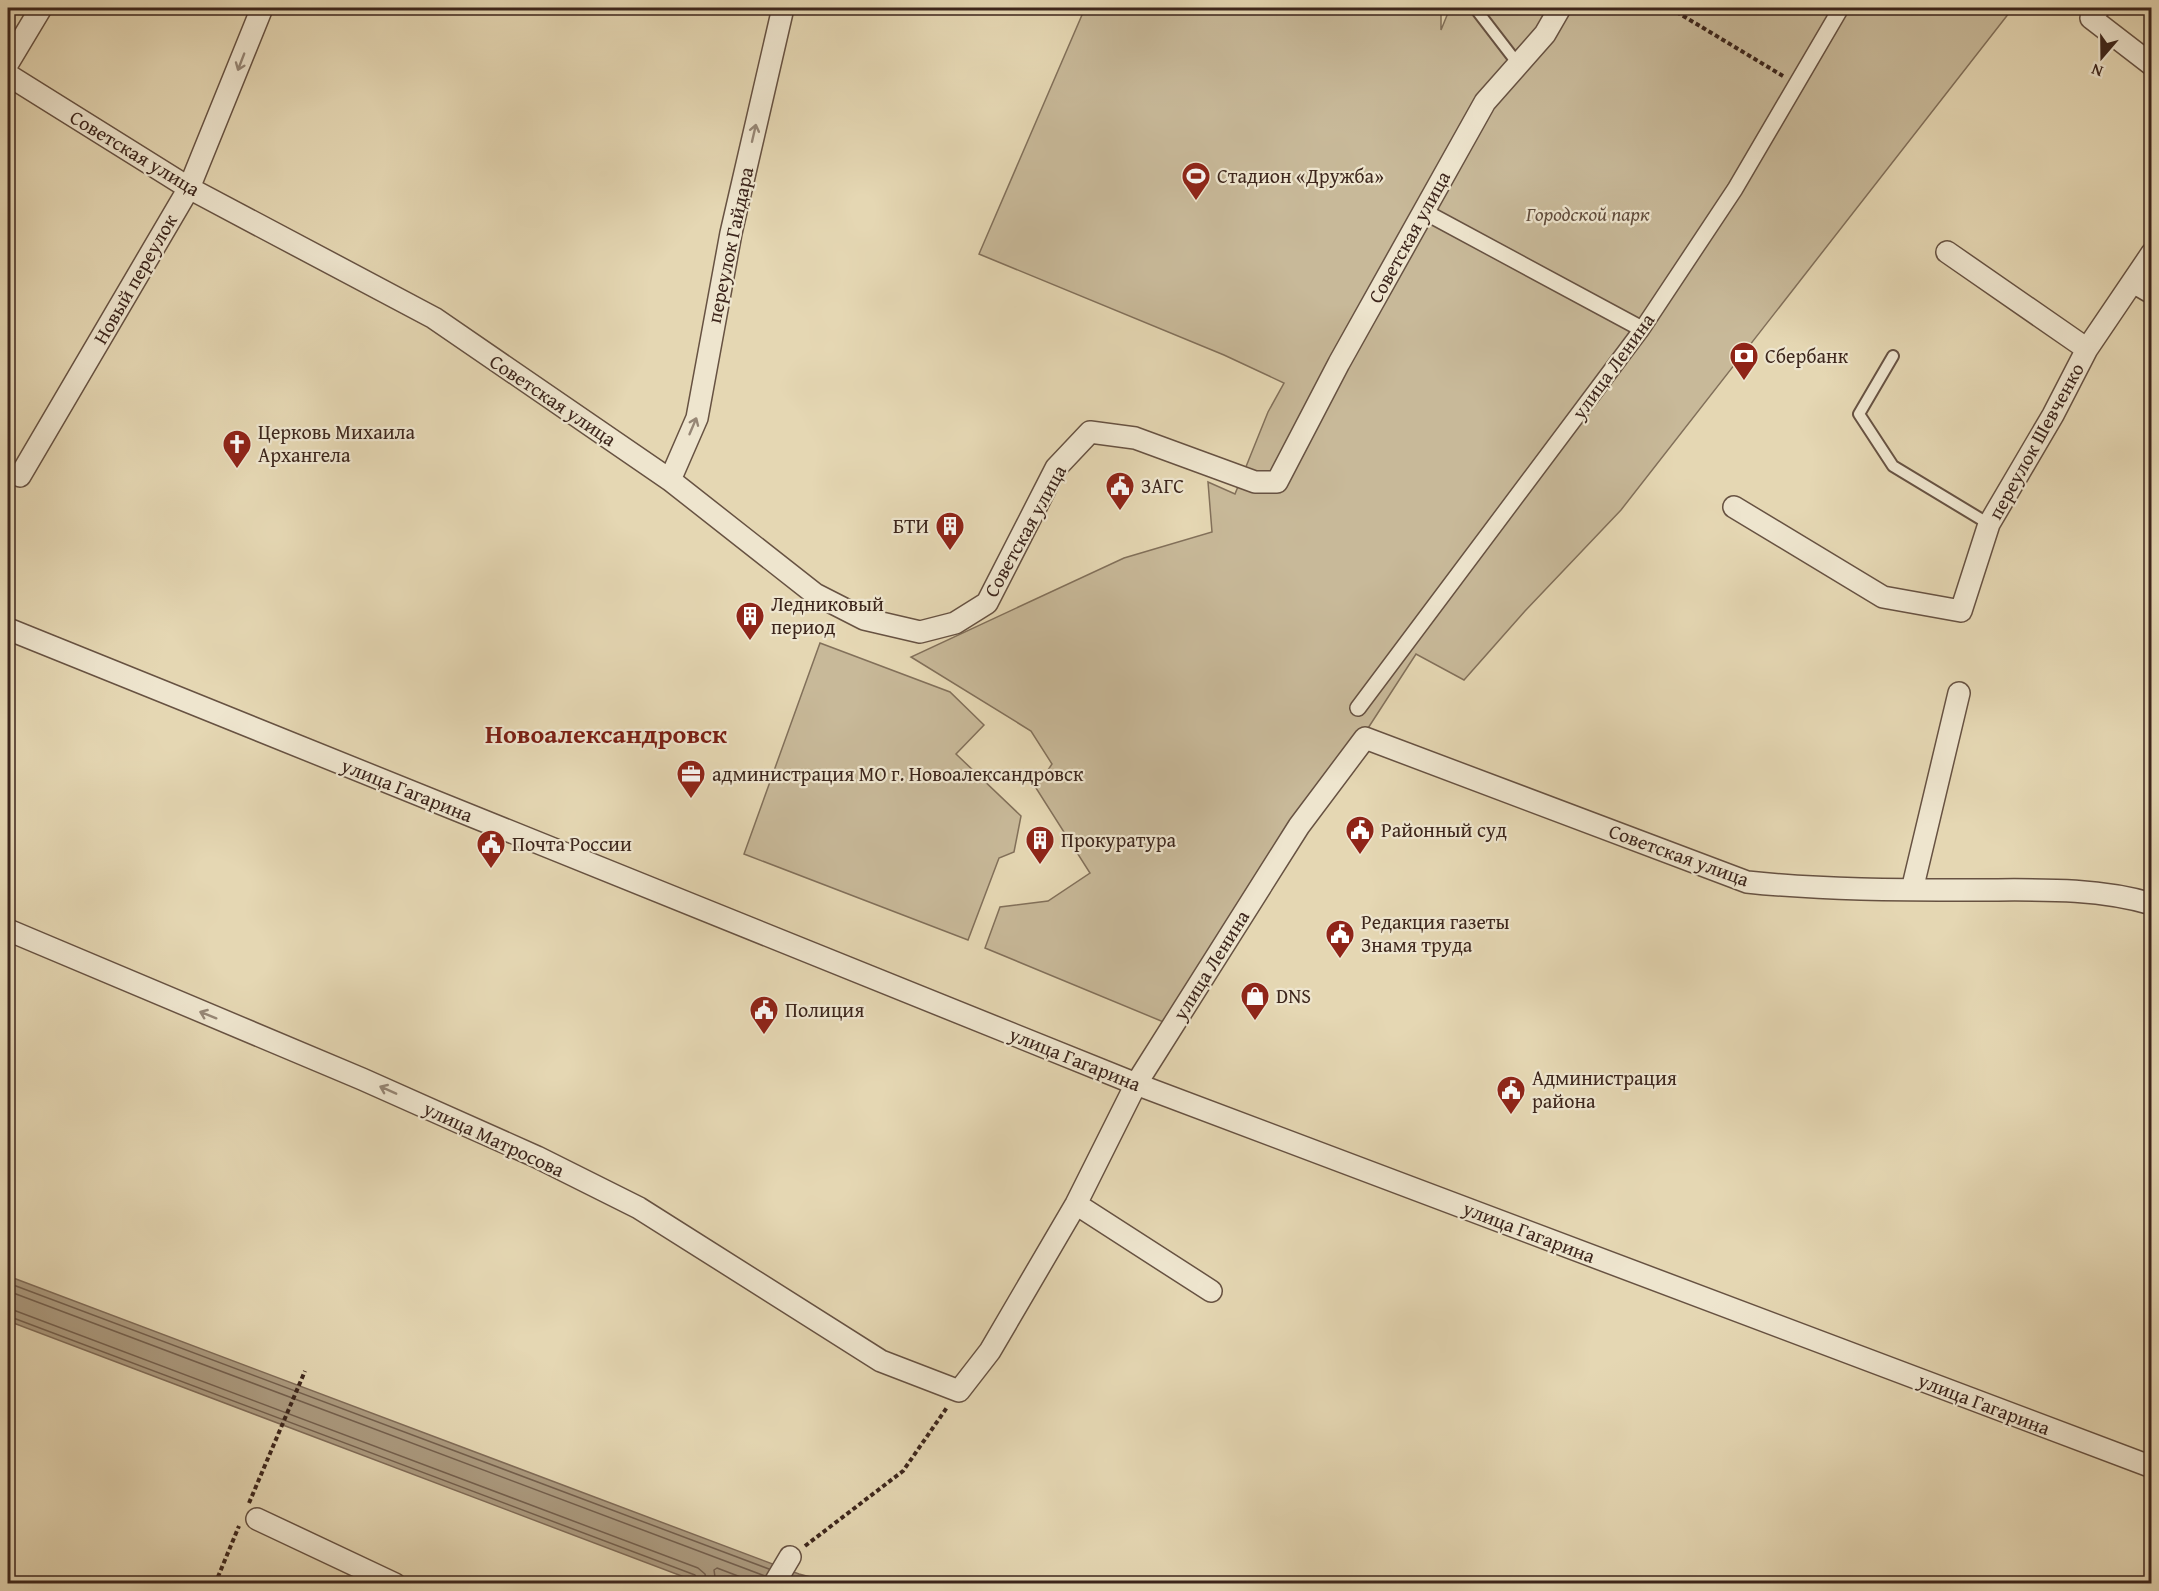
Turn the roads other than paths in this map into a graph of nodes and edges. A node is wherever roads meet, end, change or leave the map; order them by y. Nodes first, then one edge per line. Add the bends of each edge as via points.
1 (41, 8) edge
2 (262, 8) edge
3 (783, 8) edge
4 (1474, 8) edge
5 (1560, 8) edge
6 (1841, 8) edge
7 (2099, 8) edge
8 (8, 63) edge
9 (1518, 64) junction
10 (2151, 65) edge
11 (8, 75) edge
12 (189, 188) junction
13 (1423, 211) junction
14 (1947, 252) dead end
15 (2151, 254) edge
16 (2133, 282) junction
17 (2151, 293) edge
18 (1642, 329) junction
19 (2087, 349) junction
20 (1893, 356) dead end
21 (20, 476) dead end
22 (670, 480) junction
23 (1734, 507) dead end
24 (1989, 524) junction
25 (8, 629) edge
26 (1959, 693) dead end
27 (1358, 708) dead end
28 (1365, 738) joint
29 (1912, 890) junction
30 (2151, 904) edge
31 (8, 930) edge
32 (1136, 1084) junction
33 (1076, 1204) junction
34 (1211, 1291) dead end
35 (959, 1391) joint
36 (2149, 1461) edge
37 (257, 1520) dead end
38 (790, 1557) road end
39 (395, 1584) edge
40 (774, 1584) edge

1 - 8 street
2 -> 12 street, Новый переулок
22 -> 3 street, переулок Гайдара via 697,418 731,233
4 - 9 lane
5 - 9 street, Советская улица via 1545,34
6 - 18 street, улица Ленина via 1735,189
7 - 10 street via 2091,18
9 - 13 street, Советская улица via 1485,102
11 - 12 street, Советская улица
12 - 21 street, Новый переулок
12 - 22 street, Советская улица via 434,318
13 - 18 street
13 - 22 street, Советская улица via 1277,482 1256,482 1135,438 1090,432 1056,468 987,603 954,623 920,632 864,619 815,594
14 - 19 street
15 - 16 street, переулок Шевченко
16 - 17 street
16 - 19 street, переулок Шевченко
18 - 27 street, улица Ленина
19 - 24 street, переулок Шевченко
20 - 24 lane via 1858,414 1893,466
23 - 24 street, переулок Шевченко via 1883,597 1961,611
25 - 32 street, улица Гагарина
26 - 29 street
28 - 29 street, Советская улица via 1747,882 1806,888
28 - 32 street, улица Ленина via 1299,826
29 - 30 street, Советская улица via 2047,890 2123,895
35 -> 31 street, улица Матросова via 881,1361 639,1208 537,1157
32 - 33 street, улица Ленина
32 - 36 street, улица Гагарина
33 - 34 street
33 - 35 street, улица Ленина via 990,1351
37 - 39 street
38 - 40 street

